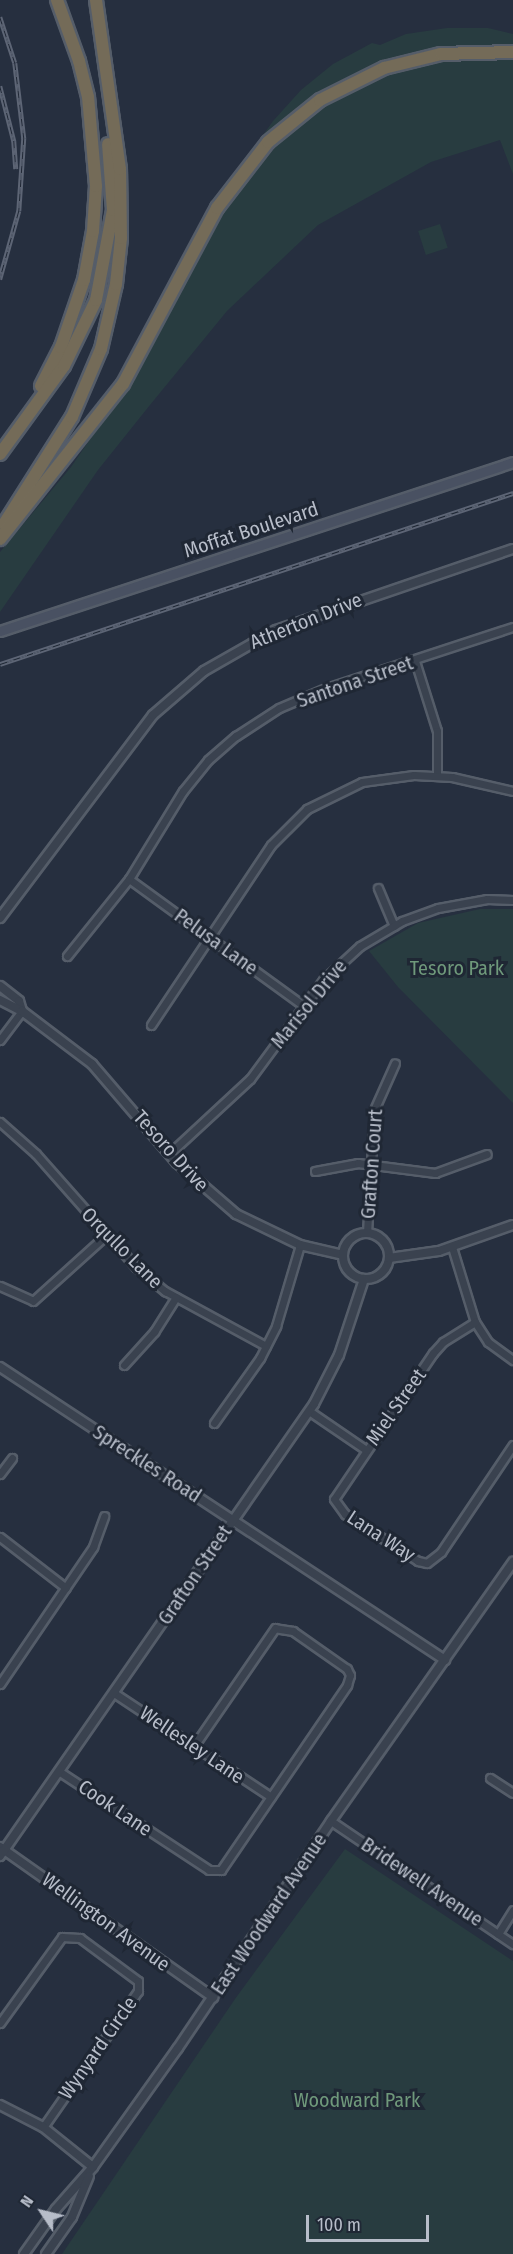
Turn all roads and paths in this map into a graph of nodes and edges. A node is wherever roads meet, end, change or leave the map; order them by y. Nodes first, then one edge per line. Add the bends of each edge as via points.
1 (57, 0) edge
2 (88, 0) edge
3 (96, 0) edge
4 (513, 52) edge
5 (24, 420) junction
6 (0, 454) edge
7 (513, 462) edge
8 (0, 530) edge
9 (0, 539) edge
10 (513, 549) edge
11 (513, 627) edge
12 (0, 631) edge
13 (415, 662) junction
14 (437, 776) junction
15 (513, 791) edge
16 (129, 879) junction
17 (378, 888) dead end
18 (513, 900) edge
19 (0, 918) edge
20 (394, 926) junction
21 (211, 939) junction
22 (68, 956) dead end
23 (0, 986) edge
24 (0, 1000) edge
25 (304, 1006) junction
26 (22, 1011) junction
27 (151, 1024) dead end
28 (0, 1040) edge
29 (395, 1063) dead end
30 (0, 1122) edge
31 (170, 1153) junction
32 (487, 1154) dead end
33 (371, 1163) junction
34 (315, 1171) dead end
35 (513, 1225) edge
36 (367, 1233) junction
37 (106, 1235) junction
38 (300, 1245) junction
39 (452, 1247) junction
40 (343, 1255) junction
41 (389, 1257) junction
42 (364, 1279) junction
43 (0, 1286) edge
44 (176, 1297) junction
45 (475, 1322) junction
46 (266, 1346) junction
47 (513, 1360) edge
48 (124, 1365) dead end
49 (0, 1367) edge
50 (309, 1411) junction
51 (214, 1423) dead end
52 (513, 1445) edge
53 (366, 1450) junction
54 (12, 1458) dead end
55 (0, 1474) edge
56 (337, 1506) joint
57 (104, 1516) dead end
58 (233, 1520) junction
59 (0, 1537) edge
60 (513, 1562) edge
61 (66, 1588) junction
62 (445, 1660) junction
63 (0, 1684) edge
64 (114, 1693) junction
65 (194, 1746) junction
66 (60, 1772) junction
67 (490, 1778) dead end
68 (513, 1793) edge
69 (271, 1797) junction
70 (331, 1821) junction
71 (2, 1851) edge
72 (513, 1910) edge
73 (498, 1934) junction
74 (513, 1944) edge
75 (213, 1997) junction
76 (0, 2023) edge
77 (0, 2105) edge
78 (43, 2127) junction
79 (93, 2167) junction
80 (24, 2254) edge
81 (46, 2254) edge

1 - 5 highway via 79,61 93,127 93,231 71,319
2 - 5 highway via 112,180 110,240 96,300 85,327 64,366
3 - 8 highway via 120,169 121,238 116,284 101,349 76,409 56,448
4 - 9 highway via 441,54 384,68 320,100 268,142 217,208 123,384
5 - 6 highway
7 - 12 main road, Moffat Boulevard
10 - 19 street, Atherton Drive via 276,630 204,671 153,715
11 - 13 street, Santona Street
13 - 14 street via 436,731
13 - 16 street, Santona Street via 326,688 279,708 236,736 208,760 183,791
14 - 15 street
14 - 21 street via 362,782 307,809 271,845
16 - 21 street, Pelusa Lane
16 - 22 street, Santona Street
17 - 20 street
18 - 20 street, Marisol Drive via 487,899 438,908
20 - 25 street, Marisol Drive via 342,960
21 - 25 street, Pelusa Lane
21 - 27 street
23 - 26 street, Tesoro Drive via 19,1001
24 - 26 street, Tesoro Drive
25 - 31 street, Marisol Drive via 250,1079
26 - 28 street
26 - 31 street, Tesoro Drive via 92,1064
29 - 33 street, Grafton Court via 374,1110
30 - 37 street, Orqullo Lane via 36,1154
31 - 38 street, Tesoro Drive via 206,1192 236,1214
32 - 33 street via 435,1173
33 - 34 street
33 - 36 street, Grafton Court
35 - 39 street
36 - 40 street via 351,1239
36 - 41 street via 383,1241
37 - 43 street via 33,1301
37 - 44 street, Orqullo Lane via 136,1267
38 - 40 street, Tesoro Drive
38 - 46 street via 276,1326
39 - 41 street
39 - 45 street
40 - 42 street via 348,1271
41 - 42 street via 381,1274
42 - 50 street, Grafton Street via 339,1355
44 - 46 street, Orqullo Lane
44 - 48 street via 154,1332
45 - 47 street via 488,1341
45 - 53 street, Miel Street via 443,1342
46 - 51 street
49 - 58 street, Spreckles Road
50 - 53 street
50 - 58 street, Grafton Street
52 - 56 street, Lana Way via 441,1552 427,1563 418,1562
53 - 56 street, Miel Street via 336,1492
54 - 55 street
57 - 61 street via 93,1547
58 - 62 street, Spreckles Road
58 - 64 street, Grafton Street
59 - 61 street
60 - 62 street, East Woodward Avenue
61 - 63 street
62 - 70 street, East Woodward Avenue
64 - 65 street, Wellesley Lane
64 - 66 street, Grafton Street
65 - 69 street, Wellesley Lane
65 - 69 street via 271,1630 283,1626 303,1637 347,1668 350,1675
66 - 69 street, Cook Lane via 208,1870 220,1870
66 - 71 street, Grafton Street
67 - 68 street
70 - 73 street, Bridewell Avenue
70 - 75 street, East Woodward Avenue
71 - 75 street, Wellington Avenue
72 - 73 street
73 - 74 street, Bridewell Avenue
75 - 79 street, East Woodward Avenue
76 - 78 street, Wynyard Circle via 62,1937 80,1938 138,1981 138,1991
77 - 78 street
78 - 79 street
79 - 80 street, East Woodward Avenue
79 - 81 street, East Woodward Avenue via 72,2217

